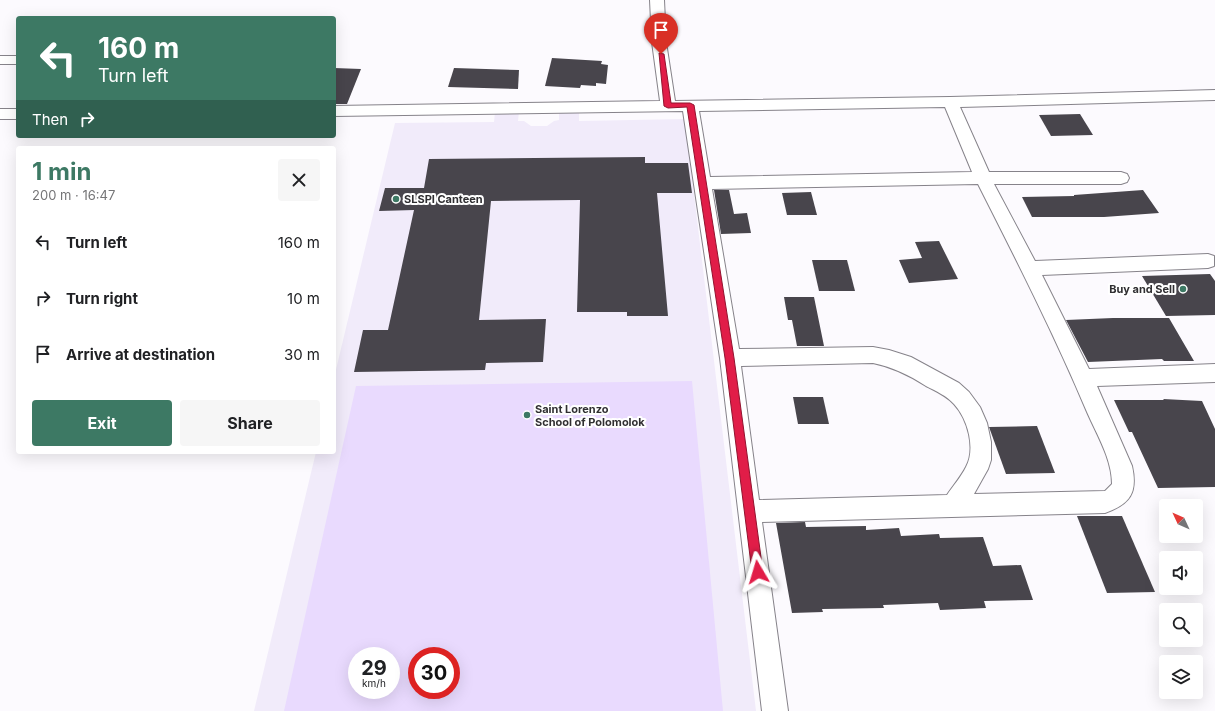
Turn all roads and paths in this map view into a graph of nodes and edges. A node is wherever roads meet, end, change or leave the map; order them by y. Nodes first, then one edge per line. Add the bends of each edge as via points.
1 (657, 0) edge
2 (0, 60) edge
3 (16, 60) edge
4 (1215, 95) edge
5 (950, 102) junction
6 (690, 105) junction
7 (668, 106) junction
8 (336, 111) edge
9 (0, 114) edge
10 (16, 114) edge
11 (984, 178) junction
12 (1121, 178) dead end
13 (702, 183) junction
14 (1208, 261) dead end
15 (1030, 268) junction
16 (730, 358) junction
17 (1215, 373) edge
18 (1083, 378) junction
19 (953, 505) junction
20 (750, 511) junction
21 (775, 711) edge

1 - 7 street via 659,42
2 - 3 street
4 - 5 street
5 - 6 street
5 - 11 street
6 - 7 street
6 - 13 street
7 - 8 street
9 - 10 street
11 - 12 street
11 - 13 street
11 - 15 street
13 - 16 street
14 - 15 street
15 - 18 street
16 - 19 street via 873,355 890,357 954,392 962,398 976,420 981,455 977,469
16 - 20 street
17 - 18 street
18 - 19 street via 1121,466 1124,479 1122,490 1115,500
19 - 20 street
20 - 21 street

